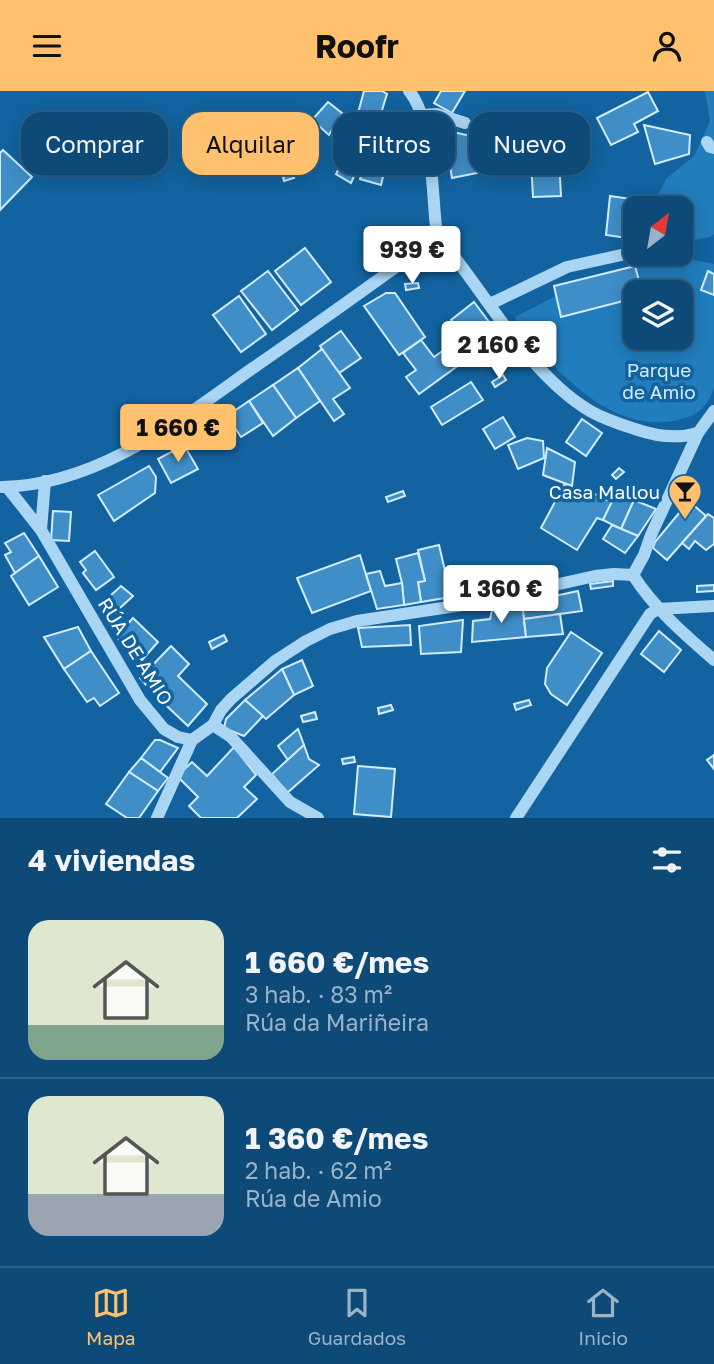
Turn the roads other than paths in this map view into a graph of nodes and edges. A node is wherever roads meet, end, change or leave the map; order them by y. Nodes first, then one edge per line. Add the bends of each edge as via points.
1 (414, 93) edge
2 (421, 112) edge
3 (455, 120) edge
4 (466, 123) dead end
5 (431, 175) edge
6 (441, 240) junction
7 (623, 254) edge
8 (490, 304) junction
9 (714, 411) edge
10 (698, 433) junction
11 (45, 481) junction
12 (4, 487) edge
13 (41, 530) junction
14 (633, 575) junction
15 (714, 606) edge
16 (658, 609) junction
17 (714, 660) edge
18 (213, 725) junction
19 (192, 740) junction
20 (157, 818) edge
21 (318, 818) edge
22 (516, 818) edge

1 - 2 street
3 - 4 street
5 - 6 street
6 - 8 street
6 - 11 street via 414,254 158,434 103,463
7 - 8 street via 567,267
8 - 10 street via 530,357 589,410 643,432 682,437
9 - 10 street
10 - 14 street
11 - 12 street
11 - 13 street
12 - 13 street, RÚA DE AMIO
13 - 19 street, RÚA DE AMIO via 140,700 164,729
14 - 16 street
14 - 18 street via 595,576 330,629 275,661 231,699
15 - 16 street
16 - 17 street
16 - 22 street via 638,631
18 - 19 street
18 - 21 street via 231,737 290,802
19 - 20 street

